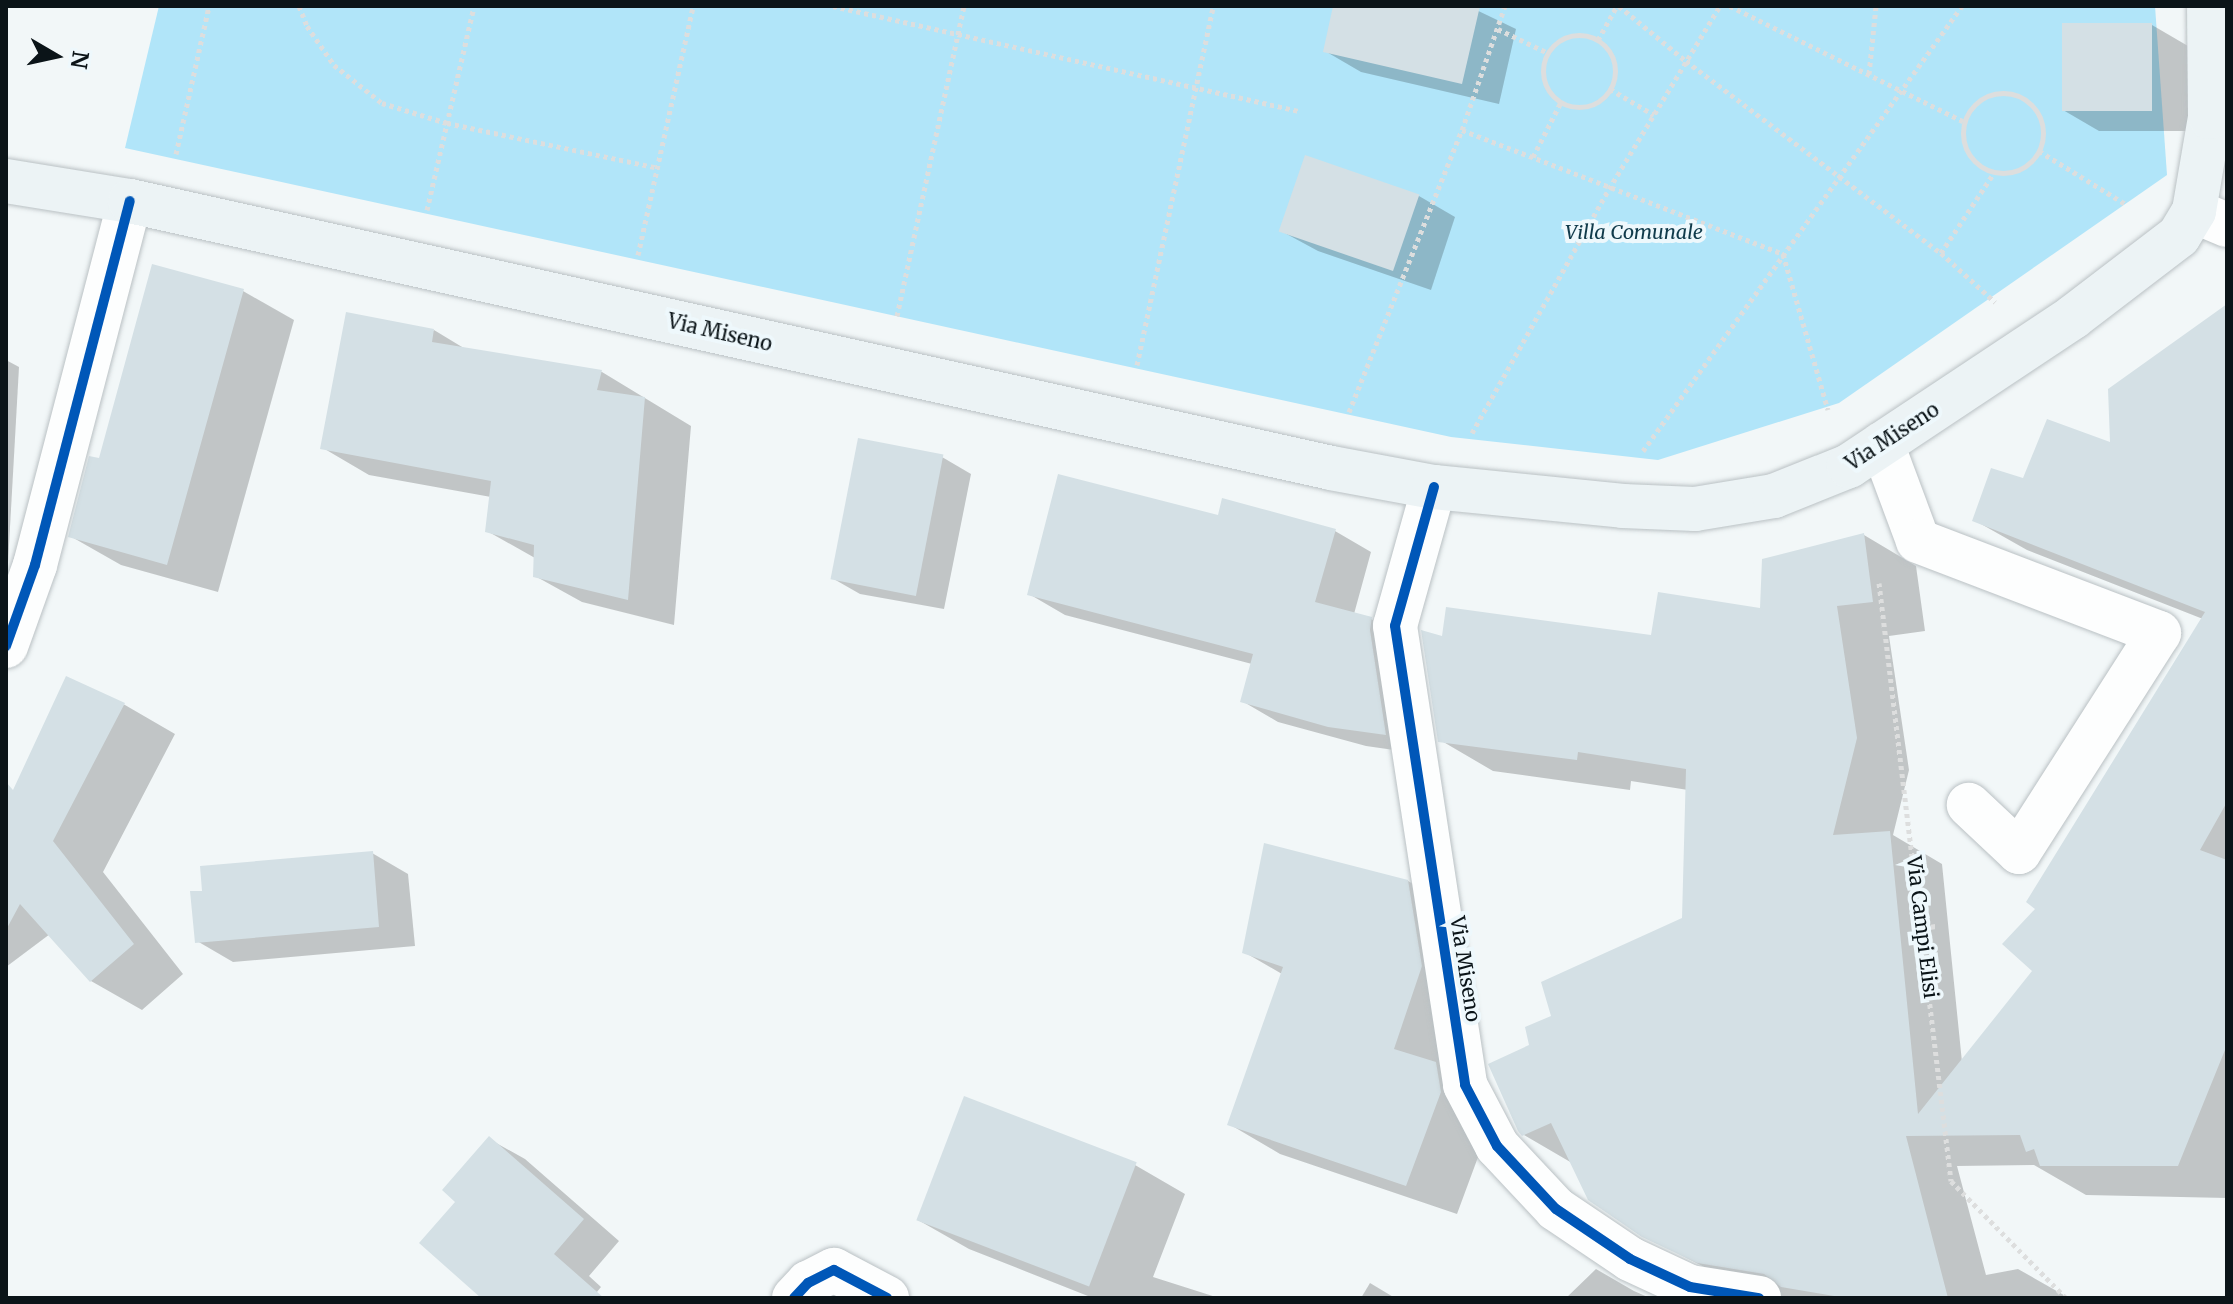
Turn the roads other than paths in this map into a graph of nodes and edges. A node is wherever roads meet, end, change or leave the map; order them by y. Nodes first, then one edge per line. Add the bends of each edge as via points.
1 (2211, 10) edge
2 (6, 181) edge
3 (130, 201) junction
4 (2200, 224) edge
5 (1882, 444) junction
6 (1434, 487) junction
7 (20, 567) edge
8 (6, 646) edge
9 (1969, 805) dead end
10 (794, 1298) edge
11 (887, 1298) edge
12 (1759, 1298) edge

1 - 4 main road via 2210,117
2 - 3 main road, Via Miseno
3 - 6 main road, Via Miseno
3 - 7 street
4 - 5 main road, Via Miseno via 2073,317
5 - 6 main road, Via Miseno via 1849,466 1774,496 1695,509
5 - 9 street via 1918,541 2159,633 2019,852
6 - 12 street, Via Miseno via 1395,626 1465,1085 1497,1146 1556,1209 1630,1259 1690,1287
7 - 8 street
10 - 11 street via 808,1283 834,1270

